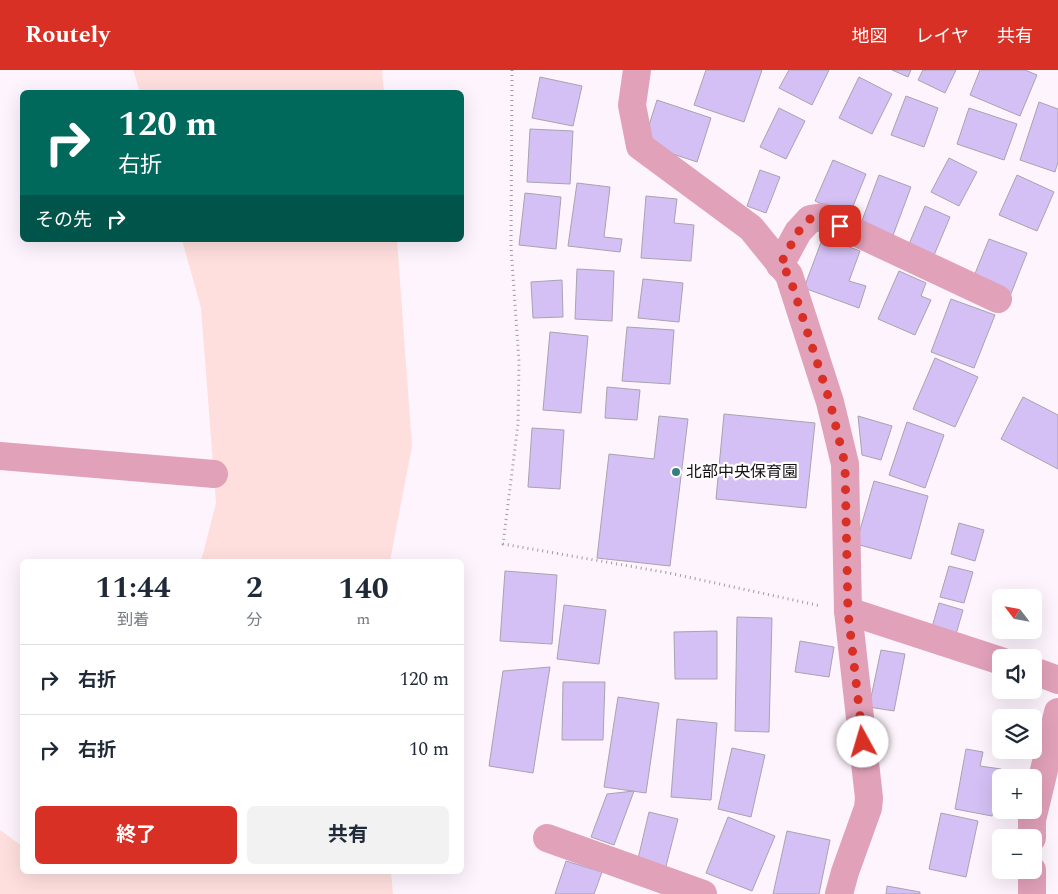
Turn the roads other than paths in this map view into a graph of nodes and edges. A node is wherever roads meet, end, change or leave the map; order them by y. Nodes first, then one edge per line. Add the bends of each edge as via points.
1 (636, 70) edge
2 (780, 265) junction
3 (998, 299) dead end
4 (0, 456) edge
5 (214, 474) dead end
6 (848, 612) junction
7 (992, 657) edge
8 (1042, 674) edge
9 (1058, 680) edge
10 (1058, 712) edge
11 (1032, 829) edge
12 (547, 838) dead end
13 (1032, 879) edge
14 (704, 894) edge
15 (839, 894) edge
16 (1032, 894) edge

1 - 2 street via 632,105 640,146 751,228
2 - 3 street via 798,232 810,219 823,217
2 - 6 street via 789,275 840,440 847,492
4 - 5 street
6 - 7 street
6 - 15 street via 869,798
8 - 9 street
10 - 11 street
12 - 14 street
13 - 16 street

